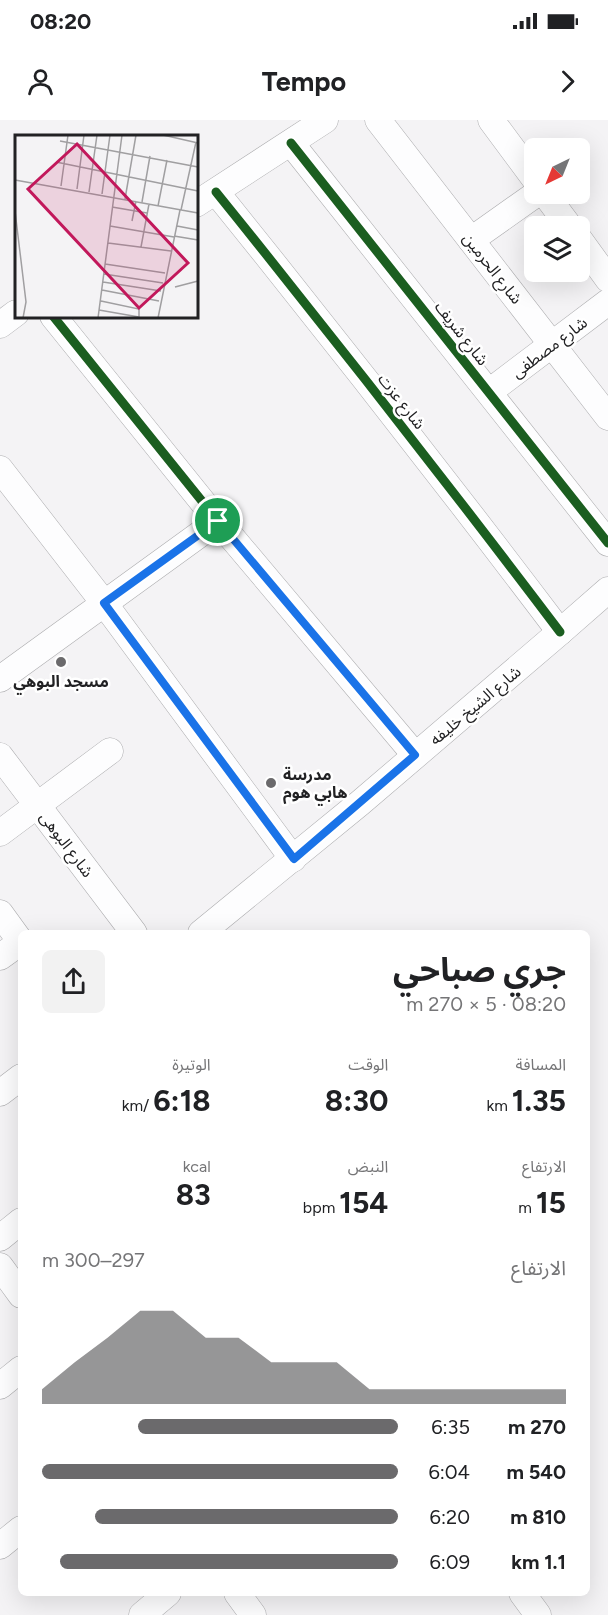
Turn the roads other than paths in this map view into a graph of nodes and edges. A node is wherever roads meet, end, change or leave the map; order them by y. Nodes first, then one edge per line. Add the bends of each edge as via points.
1 (325, 120) edge
2 (378, 120) edge
3 (491, 120) edge
4 (291, 143) junction
5 (524, 165) edge
6 (206, 198) edge
7 (524, 202) edge
8 (471, 240) junction
9 (590, 254) edge
10 (608, 279) edge
11 (608, 302) edge
12 (15, 314) edge
13 (55, 318) edge
14 (0, 325) edge
15 (552, 344) junction
16 (489, 392) junction
17 (608, 417) edge
18 (0, 469) edge
19 (218, 521) junction
20 (608, 543) edge
21 (608, 590) edge
22 (104, 603) junction
23 (560, 632) junction
24 (0, 680) edge
25 (110, 751) dead end
26 (415, 755) junction
27 (0, 756) edge
28 (38, 805) junction
29 (0, 833) edge
30 (294, 859) junction
31 (0, 913) edge
32 (132, 930) edge
33 (205, 930) edge
34 (18, 938) edge
35 (18, 944) edge
36 (0, 957) edge
37 (18, 1079) edge
38 (0, 1094) edge
39 (18, 1223) edge
40 (0, 1238) edge
41 (0, 1266) edge
42 (18, 1291) edge
43 (18, 1371) edge
44 (0, 1386) edge
45 (18, 1531) edge
46 (0, 1546) edge
47 (164, 1596) edge
48 (239, 1596) edge
49 (524, 1596) edge
50 (142, 1615) edge
51 (253, 1615) edge
52 (538, 1615) edge

1 - 4 street
2 - 8 street, شارع الحرمين
3 - 5 street
4 - 6 street
4 - 16 street, شارع شريف
6 - 23 street, شارع عزت via 424,453
7 - 8 street
8 - 15 street, شارع الحرمين
9 - 10 street
11 - 15 street, شارع مصطفى
12 - 14 street
13 - 19 street
15 - 16 street, شارع مصطفى
15 - 17 street, شارع الحرمين
16 - 20 street, شارع شريف
18 - 22 street
19 - 22 street
19 - 26 street
21 - 23 street, شارع الشيخ خليفه
22 - 24 street
22 - 30 street
23 - 26 street, شارع الشيخ خليفه
25 - 28 street
26 - 30 street, شارع الشيخ خليفه
27 - 28 street, شارع البوهى
28 - 29 street
28 - 32 street, شارع البوهى
30 - 33 street, شارع الشيخ خليفه
31 - 34 street
35 - 36 street
37 - 38 street
39 - 40 street
41 - 42 street
43 - 44 street
45 - 46 street
47 - 50 street
48 - 51 street
49 - 52 street

